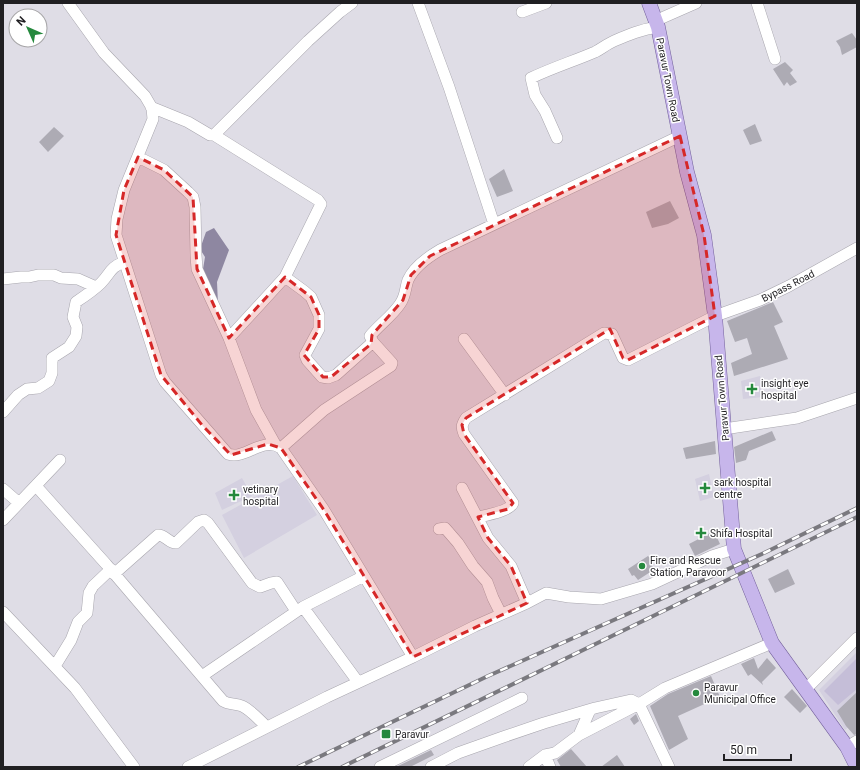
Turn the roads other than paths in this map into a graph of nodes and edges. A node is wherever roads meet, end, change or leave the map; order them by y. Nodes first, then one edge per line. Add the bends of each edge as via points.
1 (68, 3) edge
2 (352, 3) edge
3 (418, 3) edge
4 (546, 3) edge
5 (649, 3) edge
6 (696, 3) edge
7 (757, 3) edge
8 (522, 12) dead end
9 (656, 24) junction
10 (776, 59) dead end
11 (151, 107) junction
12 (214, 135) junction
13 (680, 136) junction
14 (557, 138) dead end
15 (138, 157) junction
16 (494, 224) junction
17 (857, 248) edge
18 (124, 262) junction
19 (285, 277) junction
20 (3, 279) edge
21 (96, 287) junction
22 (715, 316) junction
23 (230, 338) junction
24 (464, 339) dead end
25 (373, 342) junction
26 (505, 395) junction
27 (857, 398) edge
28 (3, 412) edge
29 (724, 429) junction
30 (278, 446) junction
31 (60, 460) dead end
32 (36, 486) junction
33 (462, 488) dead end
34 (3, 490) edge
35 (19, 504) junction
36 (478, 517) junction
37 (3, 520) edge
38 (439, 529) dead end
39 (734, 549) junction
40 (112, 572) junction
41 (364, 576) junction
42 (527, 603) junction
43 (300, 609) junction
44 (3, 612) edge
45 (501, 614) junction
46 (857, 638) edge
47 (772, 643) junction
48 (413, 657) junction
49 (55, 666) junction
50 (202, 676) junction
51 (358, 682) junction
52 (806, 689) junction
53 (522, 698) dead end
54 (640, 704) junction
55 (590, 710) junction
56 (267, 727) junction
57 (579, 735) junction
58 (852, 744) edge
59 (545, 755) junction
60 (134, 767) edge
61 (188, 767) edge
62 (380, 767) edge
63 (431, 767) edge
64 (529, 767) edge
65 (550, 767) edge
66 (669, 767) edge
67 (857, 767) edge

1 - 11 street via 104,53 146,96
2 - 12 street via 302,46
3 - 16 street
4 - 8 street
5 - 9 main road, Paravur Town Road
6 - 9 street
7 - 10 street
9 - 13 main road, Paravur Town Road
9 - 14 street via 531,78 535,95
11 - 12 street
11 - 15 street via 153,119
12 - 19 street via 321,204
13 - 16 street
13 - 22 main road, Paravur Town Road via 704,235
15 - 18 street via 124,190 117,219 116,235
15 - 23 street via 164,170 193,197 196,207 197,269
16 - 25 street via 440,250 423,262 411,275 399,306 370,336
17 - 22 street, Bypass Road via 760,300
18 - 21 street via 118,264
18 - 30 street via 165,382 228,454 239,454 268,444
19 - 23 street
19 - 25 street via 310,297 319,315 319,329 305,355 322,377 336,375
20 - 21 street via 54,275 78,278
21 - 28 street via 76,302 73,317 77,327 76,336 69,347 52,358 49,381 18,395
22 - 26 street, Bypass Road via 628,360 623,358 612,334 604,333
22 - 29 main road, Paravur Town Road
23 - 30 street via 256,410
24 - 26 street
25 - 30 street via 392,363 391,366 324,410
26 - 36 street via 466,418 462,425 464,434 512,502 508,508
27 - 29 street via 796,418
29 - 39 main road, Paravur Town Road
30 - 41 street via 324,510
31 - 32 street
32 - 35 street
32 - 40 street
33 - 36 street
34 - 35 street
35 - 37 street
36 - 42 street via 488,538 511,566
38 - 45 street via 445,528 458,542 487,582
39 - 42 street via 712,556 652,584 601,599 546,593
39 - 47 main road, Paravur Town Road
40 - 43 street via 158,535 176,543 198,522 204,520 252,583 260,587 276,582
40 - 49 street via 89,592 87,613 78,622 71,640
40 - 50 street
41 - 43 street
41 - 48 street
42 - 45 street
43 - 50 street
43 - 51 street
44 - 49 street
45 - 48 street
46 - 52 street
47 - 52 main road, Paravur Town Road
47 - 54 street via 665,688
48 - 51 street
49 - 60 street via 75,688
50 - 56 street via 223,701 245,707
51 - 56 street
52 - 58 main road, Paravur Town Road
53 - 62 street
54 - 55 street via 631,700
54 - 57 street
54 - 66 street
55 - 57 street
55 - 63 street via 503,736 458,753
56 - 61 street
57 - 59 street via 555,753
58 - 67 main road, Paravur Town Road
59 - 64 street
59 - 65 street

